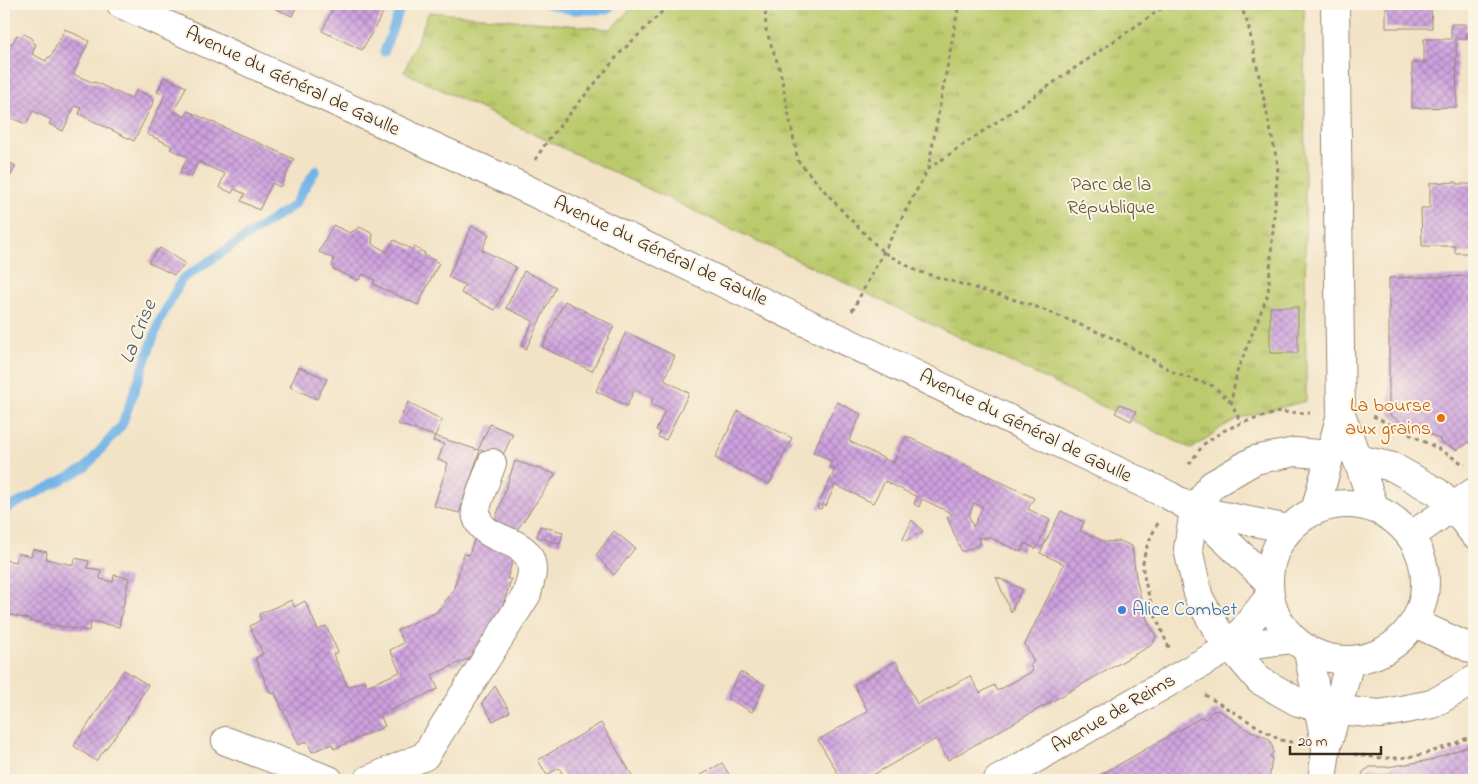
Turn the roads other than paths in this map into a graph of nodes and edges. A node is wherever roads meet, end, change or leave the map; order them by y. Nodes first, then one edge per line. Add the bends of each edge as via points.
1 (121, 4) edge
2 (1335, 4) edge
3 (1341, 414) junction
4 (1330, 455) junction
5 (1357, 459) junction
6 (492, 463) dead end
7 (1463, 500) edge
8 (1375, 509) junction
9 (1194, 510) junction
10 (1315, 511) junction
11 (1289, 529) junction
12 (1474, 534) edge
13 (1411, 536) junction
14 (1269, 588) junction
15 (1415, 623) junction
16 (1300, 645) junction
17 (1230, 647) junction
18 (1474, 650) edge
19 (1350, 661) junction
20 (1474, 680) edge
21 (1328, 708) junction
22 (226, 740) dead end
23 (329, 780) edge
24 (370, 780) edge
25 (998, 780) edge
26 (1322, 780) edge

1 - 9 main road, Avenue du Général de Gaulle via 518,185
2 - 3 main road
3 - 4 main road
3 - 5 main road
4 - 9 main road via 1295,452 1255,460 1212,484
4 - 10 main road
5 - 7 main road via 1393,467 1437,492
5 - 8 main road
6 - 24 main road via 476,509 479,524 487,532 519,546 530,557 532,572 527,594 425,756
7 - 12 main road
7 - 13 main road
8 - 10 main road via 1355,504
8 - 13 main road via 1395,520
9 - 11 main road, Avenue du Général de Gaulle
9 - 14 main road, Avenue du Général de Gaulle
9 - 17 main road via 1188,549 1198,598
10 - 11 main road
11 - 14 main road via 1274,553
13 - 15 main road via 1424,564 1425,594
14 - 16 main road via 1278,619
14 - 17 main road, Avenue de Reims
15 - 18 main road
15 - 19 main road via 1398,642 1376,656
16 - 17 main road, Avenue de Reims
16 - 19 main road via 1328,659
16 - 21 main road
17 - 21 main road via 1259,680 1298,702
17 - 25 main road, Avenue de Reims
19 - 21 main road
20 - 21 main road via 1432,704 1380,714
21 - 26 main road
22 - 23 main road

